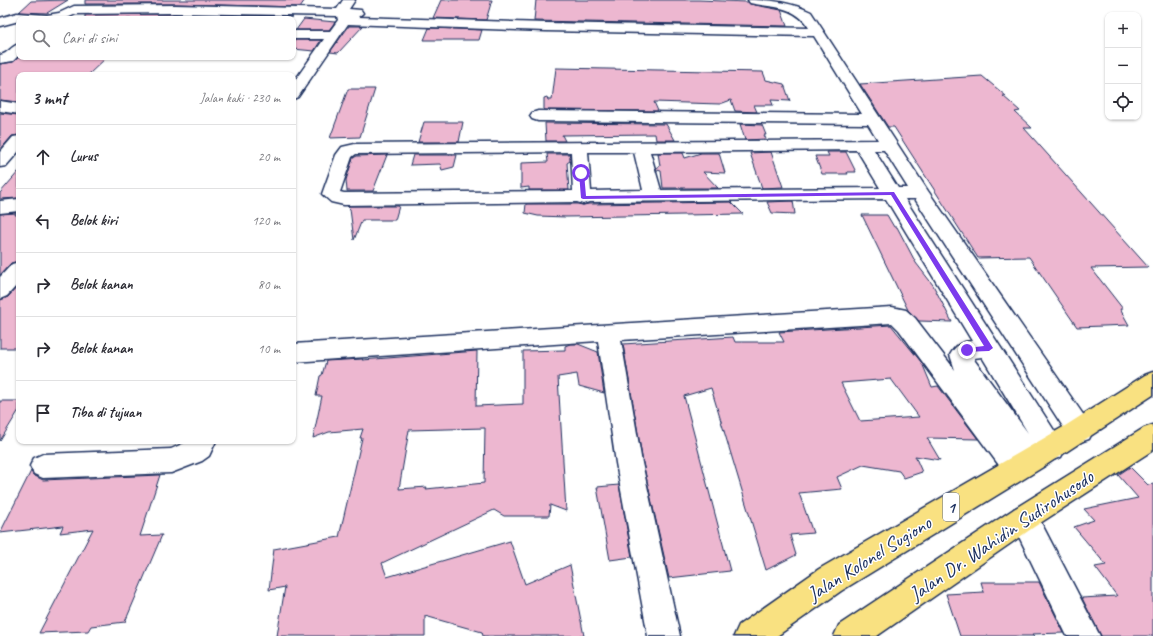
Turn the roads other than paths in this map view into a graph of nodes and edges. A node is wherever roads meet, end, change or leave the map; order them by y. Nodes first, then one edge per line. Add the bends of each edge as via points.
1 (754, 0) edge
2 (180, 4) edge
3 (345, 10) edge
4 (62, 16) edge
5 (167, 16) edge
6 (16, 18) edge
7 (0, 22) edge
8 (817, 32) junction
9 (296, 35) edge
10 (334, 35) junction
11 (16, 51) edge
12 (0, 59) edge
13 (296, 90) edge
14 (0, 106) edge
15 (16, 109) edge
16 (538, 116) dead end
17 (872, 119) junction
18 (16, 144) edge
19 (862, 145) junction
20 (889, 145) junction
21 (579, 148) junction
22 (641, 148) junction
23 (0, 162) edge
24 (892, 193) junction
25 (920, 193) junction
26 (654, 196) junction
27 (583, 198) junction
28 (16, 205) edge
29 (0, 207) edge
30 (608, 332) junction
31 (296, 353) edge
32 (1153, 382) edge
33 (1080, 431) junction
34 (1153, 436) edge
35 (202, 444) edge
36 (1033, 458) junction
37 (43, 466) dead end
38 (1024, 518) junction
39 (664, 636) edge
40 (750, 636) edge
41 (850, 636) edge
42 (1084, 636) edge

1 - 8 street via 802,11
2 - 3 street
2 - 4 street via 74,10
2 - 5 street
3 - 8 street via 405,23
3 - 10 street
6 - 7 street
8 - 17 street
9 - 10 street
10 - 13 street
11 - 12 street via 8,58
14 - 15 street
16 - 17 street
17 - 20 street
18 - 23 street
19 - 20 street
19 - 22 street
19 - 24 street
20 - 25 street
21 - 22 street
21 - 27 street
21 - 27 street via 355,149 344,155 331,194 344,199
22 - 26 street
24 - 25 street
24 - 26 street
24 - 36 street via 989,348
25 - 33 street
26 - 27 street
28 - 29 street
30 - 31 street
30 - 36 street via 886,314 898,316
30 - 39 street via 629,463
32 - 33 highway, Jalan Kolonel Sugiono / 1
33 - 36 highway, Jalan Kolonel Sugiono / 1
34 - 38 highway, Jalan Dr. Wahidin Sudirohusodo
35 - 37 street via 193,454 171,461
36 - 40 highway, Jalan Kolonel Sugiono / 1 via 829,581
38 - 41 highway, Jalan Dr. Wahidin Sudirohusodo
38 - 42 street

